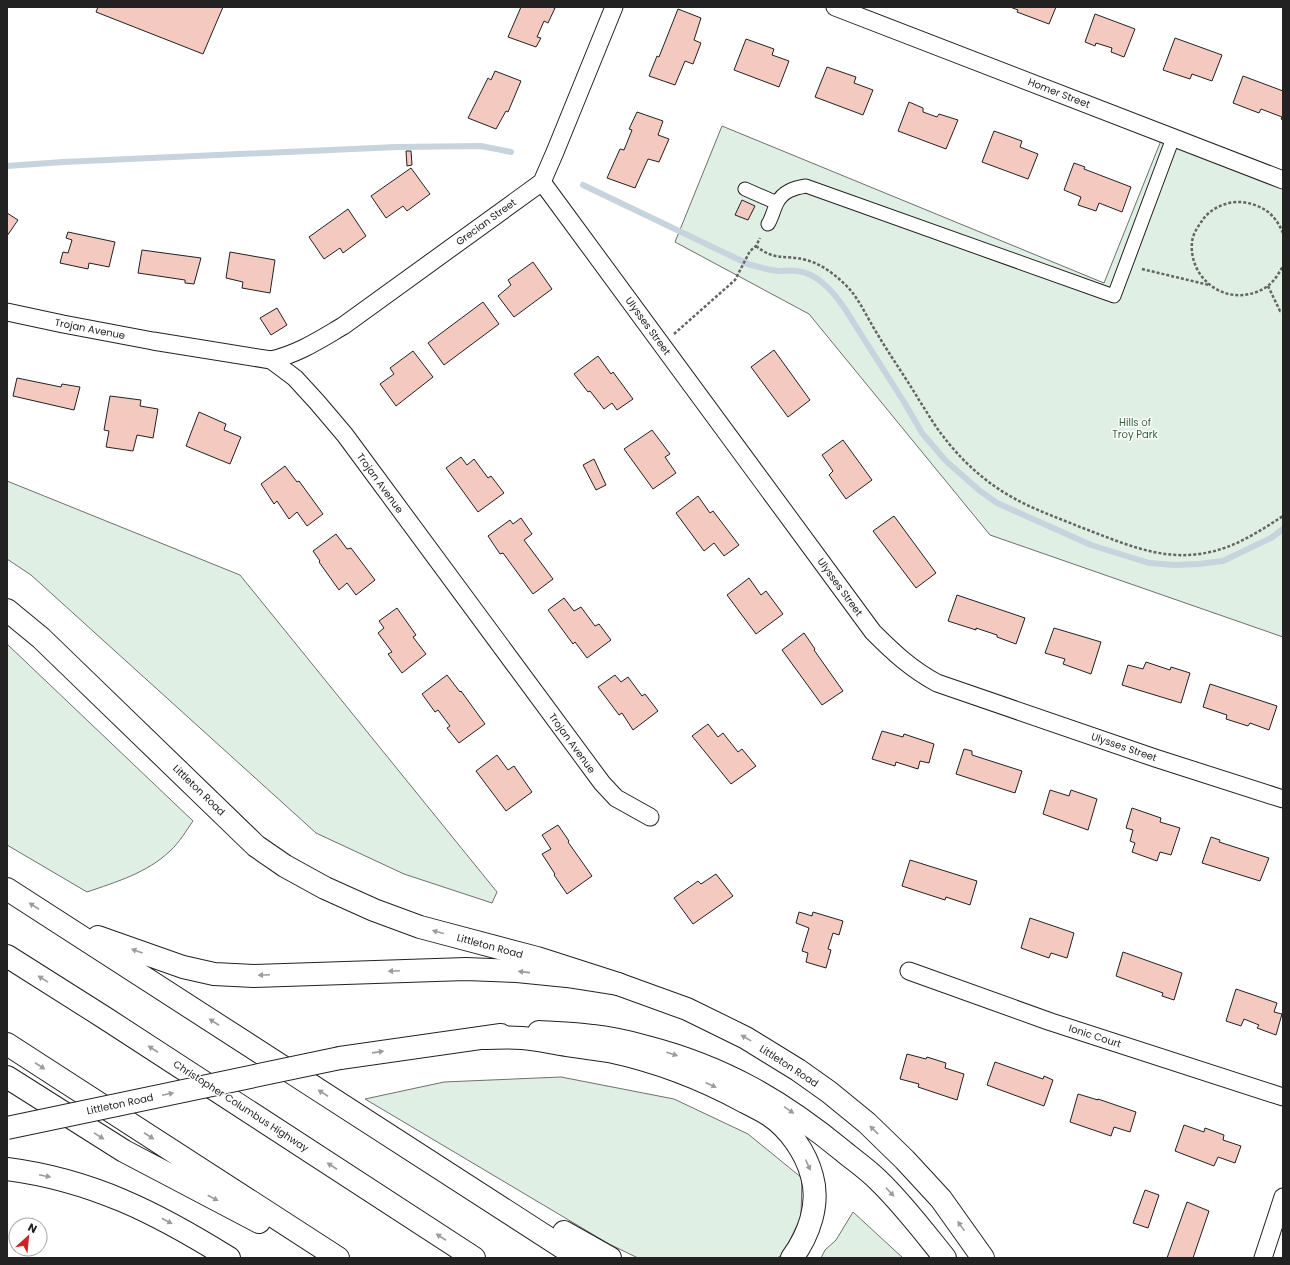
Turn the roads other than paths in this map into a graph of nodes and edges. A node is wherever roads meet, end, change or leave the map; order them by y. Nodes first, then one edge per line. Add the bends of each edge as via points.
1 (614, 7) edge
2 (835, 7) edge
3 (1174, 138) junction
4 (1283, 180) edge
5 (542, 182) junction
6 (745, 190) dead end
7 (777, 203) junction
8 (768, 224) dead end
9 (7, 312) edge
10 (271, 360) junction
11 (7, 610) edge
12 (1283, 799) edge
13 (650, 817) dead end
14 (7, 889) edge
15 (60, 923) junction
16 (7, 956) edge
17 (909, 971) dead end
18 (618, 984) junction
19 (482, 1038) junction
20 (7, 1044) edge
21 (7, 1077) edge
22 (1283, 1097) edge
23 (343, 1106) junction
24 (7, 1128) edge
25 (7, 1169) edge
26 (1283, 1197) edge
27 (229, 1258) edge
28 (328, 1258) edge
29 (338, 1258) edge
30 (474, 1258) edge
31 (579, 1258) edge
32 (610, 1258) edge
33 (792, 1258) edge
34 (945, 1258) edge
35 (983, 1258) edge
36 (1263, 1258) edge

1 - 5 street
2 - 3 street, Homer Street
3 - 4 street, Homer Street
3 - 7 street via 1114,296 806,186 793,188 782,195
5 - 10 street, Grecian Street via 342,326 309,346
5 - 12 street, Ulysses Street via 873,632 898,657 937,682 1155,758
6 - 7 street
7 - 8 street
9 - 10 street, Trojan Avenue via 153,341
10 - 13 street, Trojan Avenue via 295,378 345,435 602,783 616,798
18 -> 11 main road, Littleton Road via 537,958 420,927 325,888 285,866 256,846 52,649
15 -> 14 main road
18 -> 15 main road via 567,976 466,969 254,976 214,974 183,968
23 -> 15 main road
30 -> 16 main road, Christopher Columbus Highway
17 - 22 street, Ionic Court via 1051,1022
35 -> 18 main road, Littleton Road via 941,1199 905,1160 867,1123 829,1092 746,1038 687,1009
24 -> 19 main road, Littleton Road, bridge via 340,1058
19 -> 33 main road via 522,1038 609,1052 644,1061 692,1076 770,1116 790,1134 802,1151 814,1182 815,1195 810,1222
19 -> 34 main road, Littleton Road via 523,1032 594,1036 669,1053 728,1076 788,1110 820,1132 878,1179
20 -> 29 main road
21 -> 28 main road via 124,1151
23 - 31 main road
23 - 32 main road
25 -> 27 main road via 55,1178 129,1202
26 - 36 street

